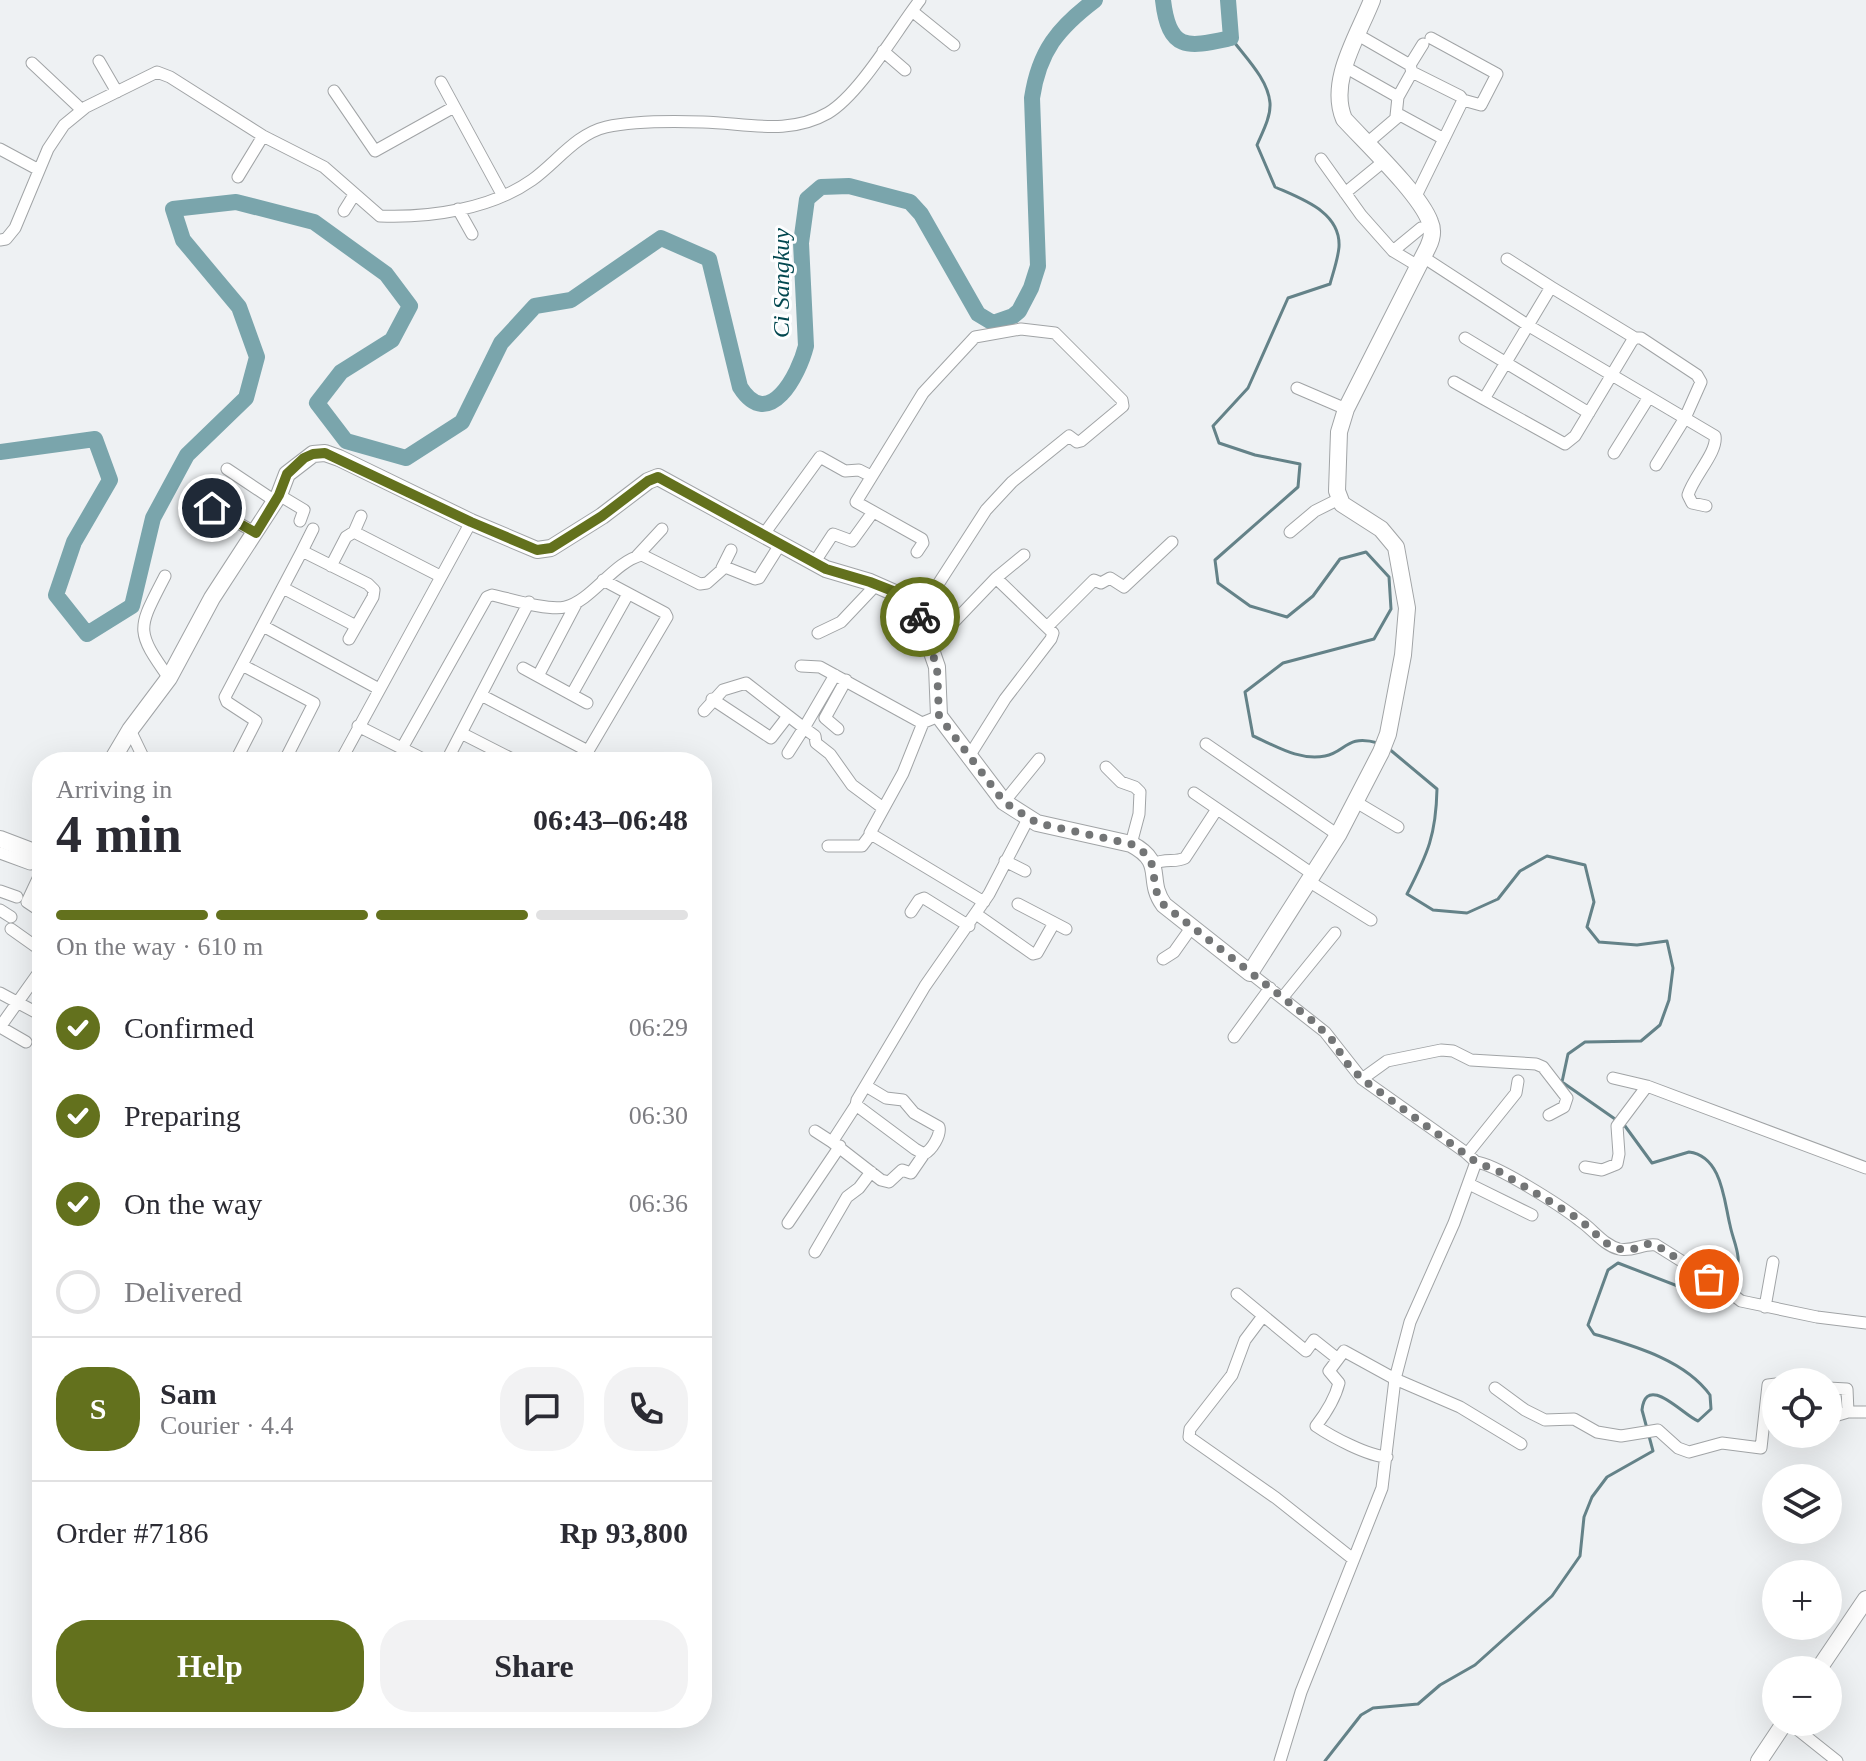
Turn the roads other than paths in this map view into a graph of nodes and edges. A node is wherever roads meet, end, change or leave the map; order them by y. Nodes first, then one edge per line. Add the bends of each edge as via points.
1 (920, 0) edge
2 (1372, 0) edge
3 (912, 11) junction
4 (1358, 35) junction
5 (954, 45) dead end
6 (883, 51) junction
7 (99, 61) dead end
8 (32, 63) dead end
9 (1345, 67) junction
10 (1411, 68) junction
11 (905, 70) dead end
12 (441, 82) dead end
13 (334, 91) dead end
14 (117, 92) junction
15 (1398, 97) junction
16 (1463, 100) junction
17 (454, 107) junction
18 (82, 110) junction
19 (1396, 116) junction
20 (263, 136) junction
21 (1444, 139) junction
22 (1366, 144) junction
23 (0, 149) edge
24 (1321, 159) dead end
25 (1383, 162) junction
26 (39, 170) junction
27 (238, 177) dead end
28 (1345, 193) junction
29 (354, 195) junction
30 (503, 196) junction
31 (1415, 198) junction
32 (458, 209) junction
33 (344, 211) dead end
34 (1421, 228) dead end
35 (472, 234) dead end
36 (0, 240) edge
37 (1393, 251) junction
38 (1507, 259) dead end
39 (1420, 262) junction
40 (1551, 287) junction
41 (1529, 326) junction
42 (1465, 338) dead end
43 (1635, 338) junction
44 (1506, 362) junction
45 (1614, 375) junction
46 (1454, 382) dead end
47 (1297, 388) dead end
48 (1649, 397) junction
49 (1484, 399) junction
50 (1346, 409) junction
51 (1589, 413) junction
52 (1685, 418) junction
53 (1614, 453) dead end
54 (1656, 465) dead end
55 (227, 469) dead end
56 (871, 476) junction
57 (277, 498) junction
58 (1339, 499) junction
59 (1706, 506) dead end
60 (212, 508) dead end
61 (873, 512) junction
62 (361, 516) dead end
63 (300, 521) dead end
64 (471, 522) junction
65 (313, 529) dead end
66 (662, 529) dead end
67 (354, 532) junction
68 (1290, 532) dead end
69 (256, 533) junction
70 (764, 534) junction
71 (1172, 542) dead end
72 (781, 543) junction
73 (731, 550) dead end
74 (302, 551) junction
75 (917, 552) dead end
76 (1024, 555) dead end
77 (637, 556) junction
78 (814, 563) junction
79 (331, 566) junction
80 (722, 568) junction
81 (165, 576) dead end
82 (440, 576) junction
83 (996, 578) junction
84 (603, 580) junction
85 (876, 585) junction
86 (283, 588) junction
87 (628, 594) junction
88 (904, 597) junction
89 (577, 601) junction
90 (529, 602) junction
91 (951, 625) dead end
92 (263, 626) junction
93 (356, 626) junction
94 (1047, 627) junction
95 (818, 633) dead end
96 (349, 639) dead end
97 (242, 665) junction
98 (801, 666) dead end
99 (523, 668) dead end
100 (538, 676) junction
101 (169, 678) junction
102 (841, 678) junction
103 (379, 689) junction
104 (572, 694) junction
105 (481, 695) junction
106 (712, 699) junction
107 (587, 703) dead end
108 (704, 711) dead end
109 (788, 716) junction
110 (931, 720) junction
111 (358, 726) junction
112 (804, 728) junction
113 (838, 729) dead end
114 (130, 730) junction
115 (461, 733) junction
116 (1206, 744) dead end
117 (402, 748) junction
118 (117, 752) edge
119 (141, 752) edge
120 (243, 752) edge
121 (289, 752) edge
122 (345, 752) edge
123 (410, 752) edge
124 (451, 752) edge
125 (498, 752) edge
126 (578, 752) edge
127 (587, 752) edge
128 (788, 753) dead end
129 (968, 758) junction
130 (1039, 759) dead end
131 (1106, 767) dead end
132 (1194, 793) dead end
133 (1004, 802) junction
134 (1356, 802) junction
135 (883, 808) junction
136 (1217, 809) junction
137 (1028, 819) junction
138 (1398, 827) dead end
139 (870, 833) junction
140 (1338, 835) junction
141 (0, 839) edge
142 (1131, 844) junction
143 (828, 846) dead end
144 (0, 853) edge
145 (32, 858) edge
146 (32, 859) edge
147 (1005, 861) junction
148 (1152, 862) junction
149 (1025, 871) dead end
150 (1312, 878) junction
151 (0, 891) edge
152 (17, 897) dead end
153 (984, 902) junction
154 (1018, 904) dead end
155 (0, 910) edge
156 (911, 912) dead end
157 (976, 914) junction
158 (1371, 920) dead end
159 (1054, 923) junction
160 (969, 926) junction
161 (1191, 928) junction
162 (1066, 929) dead end
163 (1335, 933) dead end
164 (32, 942) edge
165 (1163, 959) dead end
166 (1250, 973) junction
167 (32, 984) edge
168 (1270, 988) junction
169 (0, 993) edge
170 (1283, 997) junction
171 (18, 1002) junction
172 (32, 1010) edge
173 (1234, 1037) dead end
174 (26, 1042) dead end
175 (1613, 1078) dead end
176 (1362, 1079) junction
177 (1518, 1081) dead end
178 (866, 1086) junction
179 (1647, 1086) junction
180 (856, 1105) junction
181 (1549, 1115) dead end
182 (815, 1131) dead end
183 (836, 1144) junction
184 (924, 1154) junction
185 (1472, 1158) junction
186 (1585, 1167) dead end
187 (1866, 1168) edge
188 (871, 1172) junction
189 (1469, 1184) junction
190 (1532, 1215) dead end
191 (788, 1223) dead end
192 (815, 1252) dead end
193 (1773, 1262) dead end
194 (1237, 1294) dead end
195 (1765, 1307) junction
196 (1263, 1316) junction
197 (1866, 1323) edge
198 (1338, 1359) junction
199 (1395, 1379) junction
200 (1495, 1388) dead end
201 (1842, 1389) edge
202 (1848, 1412) junction
203 (1866, 1412) edge
204 (1842, 1414) edge
205 (1762, 1439) edge
206 (1521, 1444) dead end
207 (1387, 1457) junction
208 (1353, 1559) junction
209 (1866, 1599) edge
210 (1827, 1656) edge
211 (1783, 1736) edge
212 (1806, 1736) edge
213 (1280, 1761) edge
214 (1759, 1761) edge
215 (1837, 1761) edge

1 - 3 street
2 - 4 street
3 - 5 street
3 - 6 street
4 - 9 street
4 - 10 street
6 - 11 street
6 - 30 street via 827,113 776,128 701,122 608,127 583,137 532,180
7 - 14 street
8 - 18 street
9 - 15 street
9 - 22 street via 1338,104
10 - 15 street
10 - 16 street
10 - 16 street via 1427,41 1497,74 1481,105
12 - 17 street
13 - 17 street via 375,151
14 - 18 street
14 - 20 street via 151,74 163,74
15 - 19 street
16 - 21 street
17 - 30 street
18 - 26 street via 58,132
19 - 21 street via 1404,115
19 - 22 street
20 - 27 street
20 - 29 street via 324,167
21 - 31 street
22 - 25 street
23 - 26 street
24 - 28 street
25 - 28 street
25 - 31 street
26 - 36 street via 15,228
28 - 37 street
29 - 32 street via 380,216
29 - 33 street
30 - 32 street
31 - 39 street via 1433,230
32 - 35 street
34 - 37 street
37 - 39 street
38 - 40 street
39 - 41 street
39 - 50 street
40 - 41 street
40 - 43 street
41 - 44 street
41 - 45 street
42 - 44 street
43 - 45 street
43 - 52 street via 1700,378
44 - 49 street
44 - 51 street
45 - 48 street
45 - 51 street
46 - 49 street
47 - 50 street
48 - 52 street
48 - 53 street
49 - 51 street via 1562,444 1575,436
50 - 58 street via 1338,443
52 - 54 street
52 - 59 street via 1717,439 1688,495 1689,502
55 - 57 street
56 - 61 street via 856,502
56 - 70 street via 845,471 820,457
56 - 88 street via 923,393 975,337 1021,329 1055,333 1123,402 1081,441 1069,436 1012,482 986,510 931,594
57 - 63 street via 304,510
57 - 64 street via 294,466 325,453
57 - 69 street
58 - 68 street
58 - 134 street via 1388,534 1396,547 1407,608 1388,734
60 - 69 street
61 - 75 street via 922,539
61 - 78 street via 851,542 833,534
62 - 67 street
64 - 70 street via 544,551 658,477
64 - 82 street
65 - 74 street
66 - 77 street
67 - 79 street
67 - 82 street
69 - 101 street via 212,598
70 - 72 street
71 - 94 street via 1126,587 1110,578 1094,580
72 - 78 street
72 - 80 street via 759,578
73 - 80 street
74 - 79 street
74 - 86 street
76 - 83 street
77 - 80 street via 700,584
77 - 84 street
78 - 85 street
79 - 93 street via 374,590
81 - 101 street via 144,622 144,636
82 - 103 street
83 - 91 street
83 - 94 street
84 - 87 street
84 - 89 street
85 - 88 street
85 - 95 street via 841,622
86 - 92 street
86 - 93 street
87 - 104 street
87 - 127 street via 667,617
88 - 110 street via 919,615 937,667
89 - 90 street via 559,608
89 - 100 street
90 - 105 street
90 - 117 street via 487,597
92 - 97 street
92 - 103 street
93 - 96 street
94 - 129 street via 1051,639
97 - 120 street via 225,700 256,721
97 - 121 street via 314,703
98 - 102 street via 820,667
99 - 100 street
100 - 104 street
101 - 114 street
102 - 110 street
102 - 112 street
102 - 113 street via 825,718
103 - 111 street
104 - 107 street
105 - 115 street
105 - 126 street
106 - 108 street
106 - 109 street via 746,683
106 - 109 street via 771,738
109 - 112 street
110 - 129 street
110 - 135 street
111 - 117 street
111 - 122 street
112 - 128 street
112 - 135 street via 852,785
114 - 118 street
114 - 119 street
115 - 124 street
115 - 125 street
116 - 140 street
117 - 123 street
129 - 133 street
130 - 133 street
131 - 142 street via 1140,792
132 - 136 street
133 - 137 street
134 - 138 street
134 - 140 street
135 - 139 street
136 - 148 street via 1185,858
136 - 150 street
137 - 142 street
137 - 147 street
139 - 143 street via 862,846
139 - 153 street
140 - 150 street
141 - 145 street
142 - 148 street
144 - 146 street
147 - 149 street
147 - 153 street
148 - 161 street via 1159,899
150 - 158 street
150 - 166 street
151 - 152 street
153 - 157 street
154 - 159 street
155 - 164 street
156 - 160 street via 924,898
157 - 159 street via 1033,954
157 - 160 street
159 - 162 street
160 - 178 street via 921,992
161 - 165 street
161 - 166 street
163 - 170 street
166 - 168 street
167 - 171 street
168 - 170 street
168 - 173 street
169 - 171 street
170 - 176 street via 1325,1032
171 - 172 street
171 - 174 street via 0,1027
175 - 179 street
176 - 181 street via 1387,1061 1441,1050 1471,1060 1536,1064 1567,1098 1564,1107
176 - 185 street
177 - 185 street via 1516,1093
178 - 180 street
178 - 184 street via 886,1098 903,1100 939,1127
179 - 186 street via 1620,1122 1617,1164 1602,1170
179 - 187 street
180 - 183 street
180 - 184 street
182 - 183 street
183 - 188 street
183 - 191 street
184 - 188 street via 911,1173 902,1170 887,1183
185 - 189 street
185 - 195 street via 1580,1220 1606,1243 1631,1250 1656,1245 1741,1301
188 - 192 street via 847,1197
189 - 190 street
189 - 199 street via 1410,1322
193 - 195 street
194 - 196 street
195 - 197 street
196 - 198 street via 1306,1351 1314,1340
196 - 208 street via 1245,1340 1232,1375 1189,1437
198 - 199 street via 1347,1351
198 - 207 street via 1329,1371 1339,1387 1316,1426 1373,1456
199 - 206 street via 1434,1394
199 - 207 street
200 - 205 street via 1545,1420 1574,1419 1597,1432 1621,1436 1663,1433 1689,1452 1722,1443 1761,1448
201 - 202 street via 1847,1389
202 - 203 street
202 - 204 street
207 - 208 street via 1382,1488
208 - 213 street
209 - 210 street
211 - 214 street
212 - 215 street

